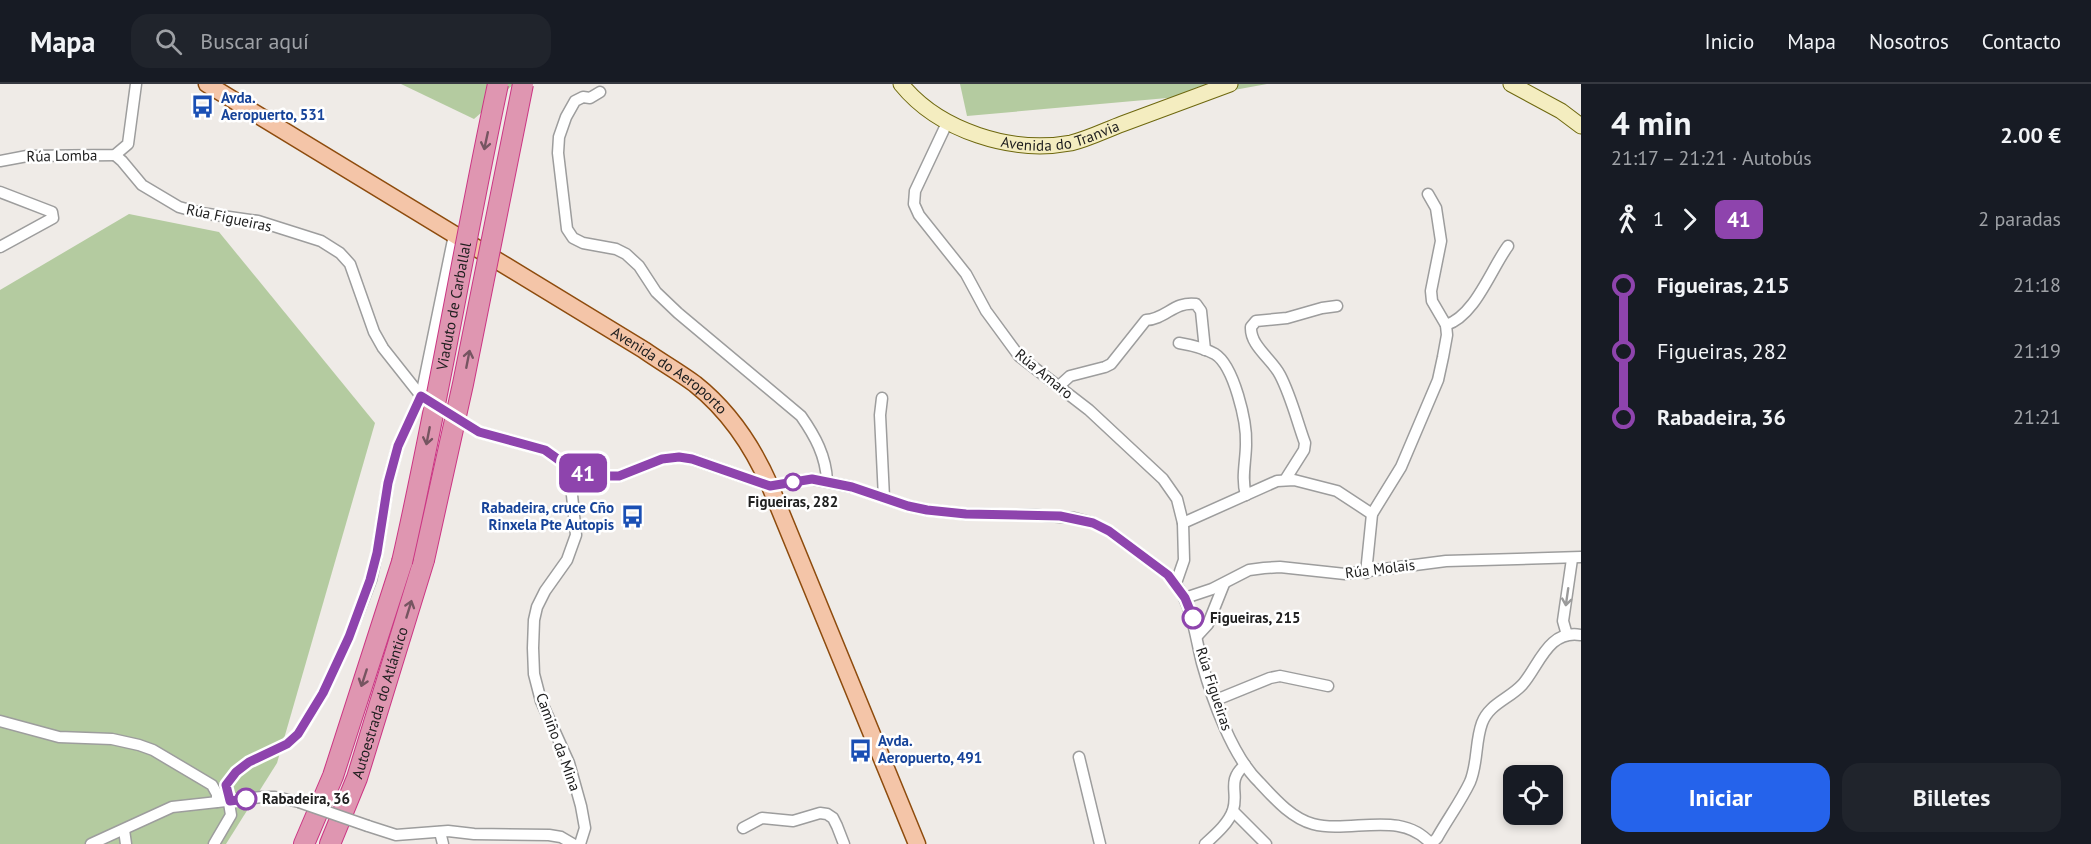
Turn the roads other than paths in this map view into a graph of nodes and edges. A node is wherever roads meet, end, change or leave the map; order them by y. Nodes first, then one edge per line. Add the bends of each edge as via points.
1 (136, 84) edge
2 (207, 84) edge
3 (498, 84) edge
4 (523, 84) edge
5 (901, 84) edge
6 (1230, 84) edge
7 (1511, 84) edge
8 (600, 92) dead end
9 (947, 123) junction
10 (1581, 126) edge
11 (119, 152) junction
12 (0, 160) edge
13 (0, 192) edge
14 (1428, 194) dead end
15 (454, 236) junction
16 (1508, 246) dead end
17 (0, 247) edge
18 (1337, 306) dead end
19 (1446, 325) junction
20 (1179, 343) dead end
21 (1204, 350) junction
22 (1059, 386) junction
23 (421, 396) junction
24 (882, 398) dead end
25 (573, 470) junction
26 (1285, 480) junction
27 (827, 481) junction
28 (770, 486) junction
29 (1246, 495) junction
30 (884, 498) junction
31 (1372, 514) junction
32 (1183, 524) junction
33 (1577, 558) edge
34 (424, 560) joint
35 (402, 562) joint
36 (1366, 573) junction
37 (1176, 583) junction
38 (1224, 584) junction
39 (1185, 598) junction
40 (1567, 635) junction
41 (1581, 635) edge
42 (1197, 636) junction
43 (1328, 686) dead end
44 (1216, 700) junction
45 (0, 721) edge
46 (1079, 757) dead end
47 (1245, 765) junction
48 (230, 801) junction
49 (217, 802) junction
50 (1233, 811) junction
51 (743, 828) dead end
52 (124, 830) junction
53 (440, 831) junction
54 (569, 843) edge
55 (91, 844) edge
56 (126, 844) edge
57 (214, 844) edge
58 (304, 844) edge
59 (330, 844) edge
60 (443, 844) edge
61 (580, 844) edge
62 (844, 844) edge
63 (917, 844) edge
64 (1100, 844) edge
65 (1205, 844) edge
66 (1266, 844) edge
67 (1431, 844) edge

1 - 11 street via 128,144
2 - 15 main road, Avenida do Aeroporto
3 -> 35 highway, Viaduto de Carballal, bridge
34 -> 4 highway, Viaduto de Carballal, bridge
5 - 9 main road, Avenida do Tranvia
6 - 9 main road, Avenida do Tranvia via 1072,143 1036,146 1003,141
7 - 10 main road
8 - 27 street via 575,101 559,137 567,228 573,238 583,243 626,254 678,313 801,416 823,455
9 - 22 street, Rúa Amaro via 915,191 914,204 966,274 1004,338 1019,356
11 - 12 street, Rúa Lomba
11 - 23 street, Rúa Figueiras via 142,185 179,207 258,222 321,241 340,254 350,264 383,348
13 - 17 street via 52,212 53,218
14 - 19 street via 1436,208 1442,241 1432,301
15 - 23 street
15 - 28 main road, Avenida do Aeroporto via 695,384 744,437
16 - 19 street via 1485,288 1455,322
18 - 26 street via 1256,321 1251,327 1254,342 1281,376 1305,443
19 - 31 street via 1438,380 1401,466
20 - 21 street
21 - 22 street via 1201,311 1196,304 1187,303 1158,320 1146,320 1111,364 1070,376
21 - 29 street via 1216,355 1227,370 1243,409 1247,431 1243,485
22 - 32 street, Rúa Amaro via 1162,478 1177,499
23 - 25 street, Rúa Figueiras via 479,432 545,450
23 - 48 street via 395,455 370,580 323,693 298,734 287,744 236,772 226,785
24 - 30 street
25 - 28 street, Rúa Figueiras via 590,476 619,476 662,459 679,457
25 - 61 street, Camiño da Mina via 576,535 567,560 537,607 533,648 541,701 569,763 581,806 585,828
26 - 29 street
26 - 31 street via 1337,491
27 - 28 street, Rúa Figueiras via 812,479
27 - 30 street, Rúa Figueiras
28 - 63 main road, Avenida do Aeroporto
29 - 32 street
30 - 37 street, Rúa Figueiras via 947,512 1060,516 1093,523
31 - 36 street
32 - 37 street, Rúa Amaro via 1184,560
33 - 36 street, Rúa Molais via 1446,561
33 -> 40 street via 1563,621
59 -> 34 highway, Autoestrada do Atlántico via 357,778
35 -> 58 highway, Autoestrada do Atlántico via 333,776
36 - 38 street, Rúa Molais via 1280,567 1250,570
37 - 39 street, Rúa Figueiras
38 - 39 street, Rúa Molais
38 - 42 street via 1208,624
39 - 42 street, Rúa Figueiras
40 - 41 street
40 - 67 street via 1541,655 1509,697 1492,706 1482,722 1470,782
42 - 44 street, Rúa Figueiras
43 - 44 street via 1280,676
44 - 47 street, Rúa Figueiras
45 - 49 street via 59,737 112,739 153,750 212,785
46 - 64 street
47 - 50 street via 1235,776
47 - 67 street, Rúa Figueiras via 1280,804 1312,824 1404,827
48 - 49 street
48 - 53 street, bridge via 268,797 299,802 396,835
48 - 57 street via 231,815
49 - 52 street via 172,807
50 - 65 street
50 - 66 street
51 - 62 street via 762,818 793,821 827,814 833,818
52 - 55 street
52 - 56 street
53 - 54 street via 549,835
53 - 60 street

